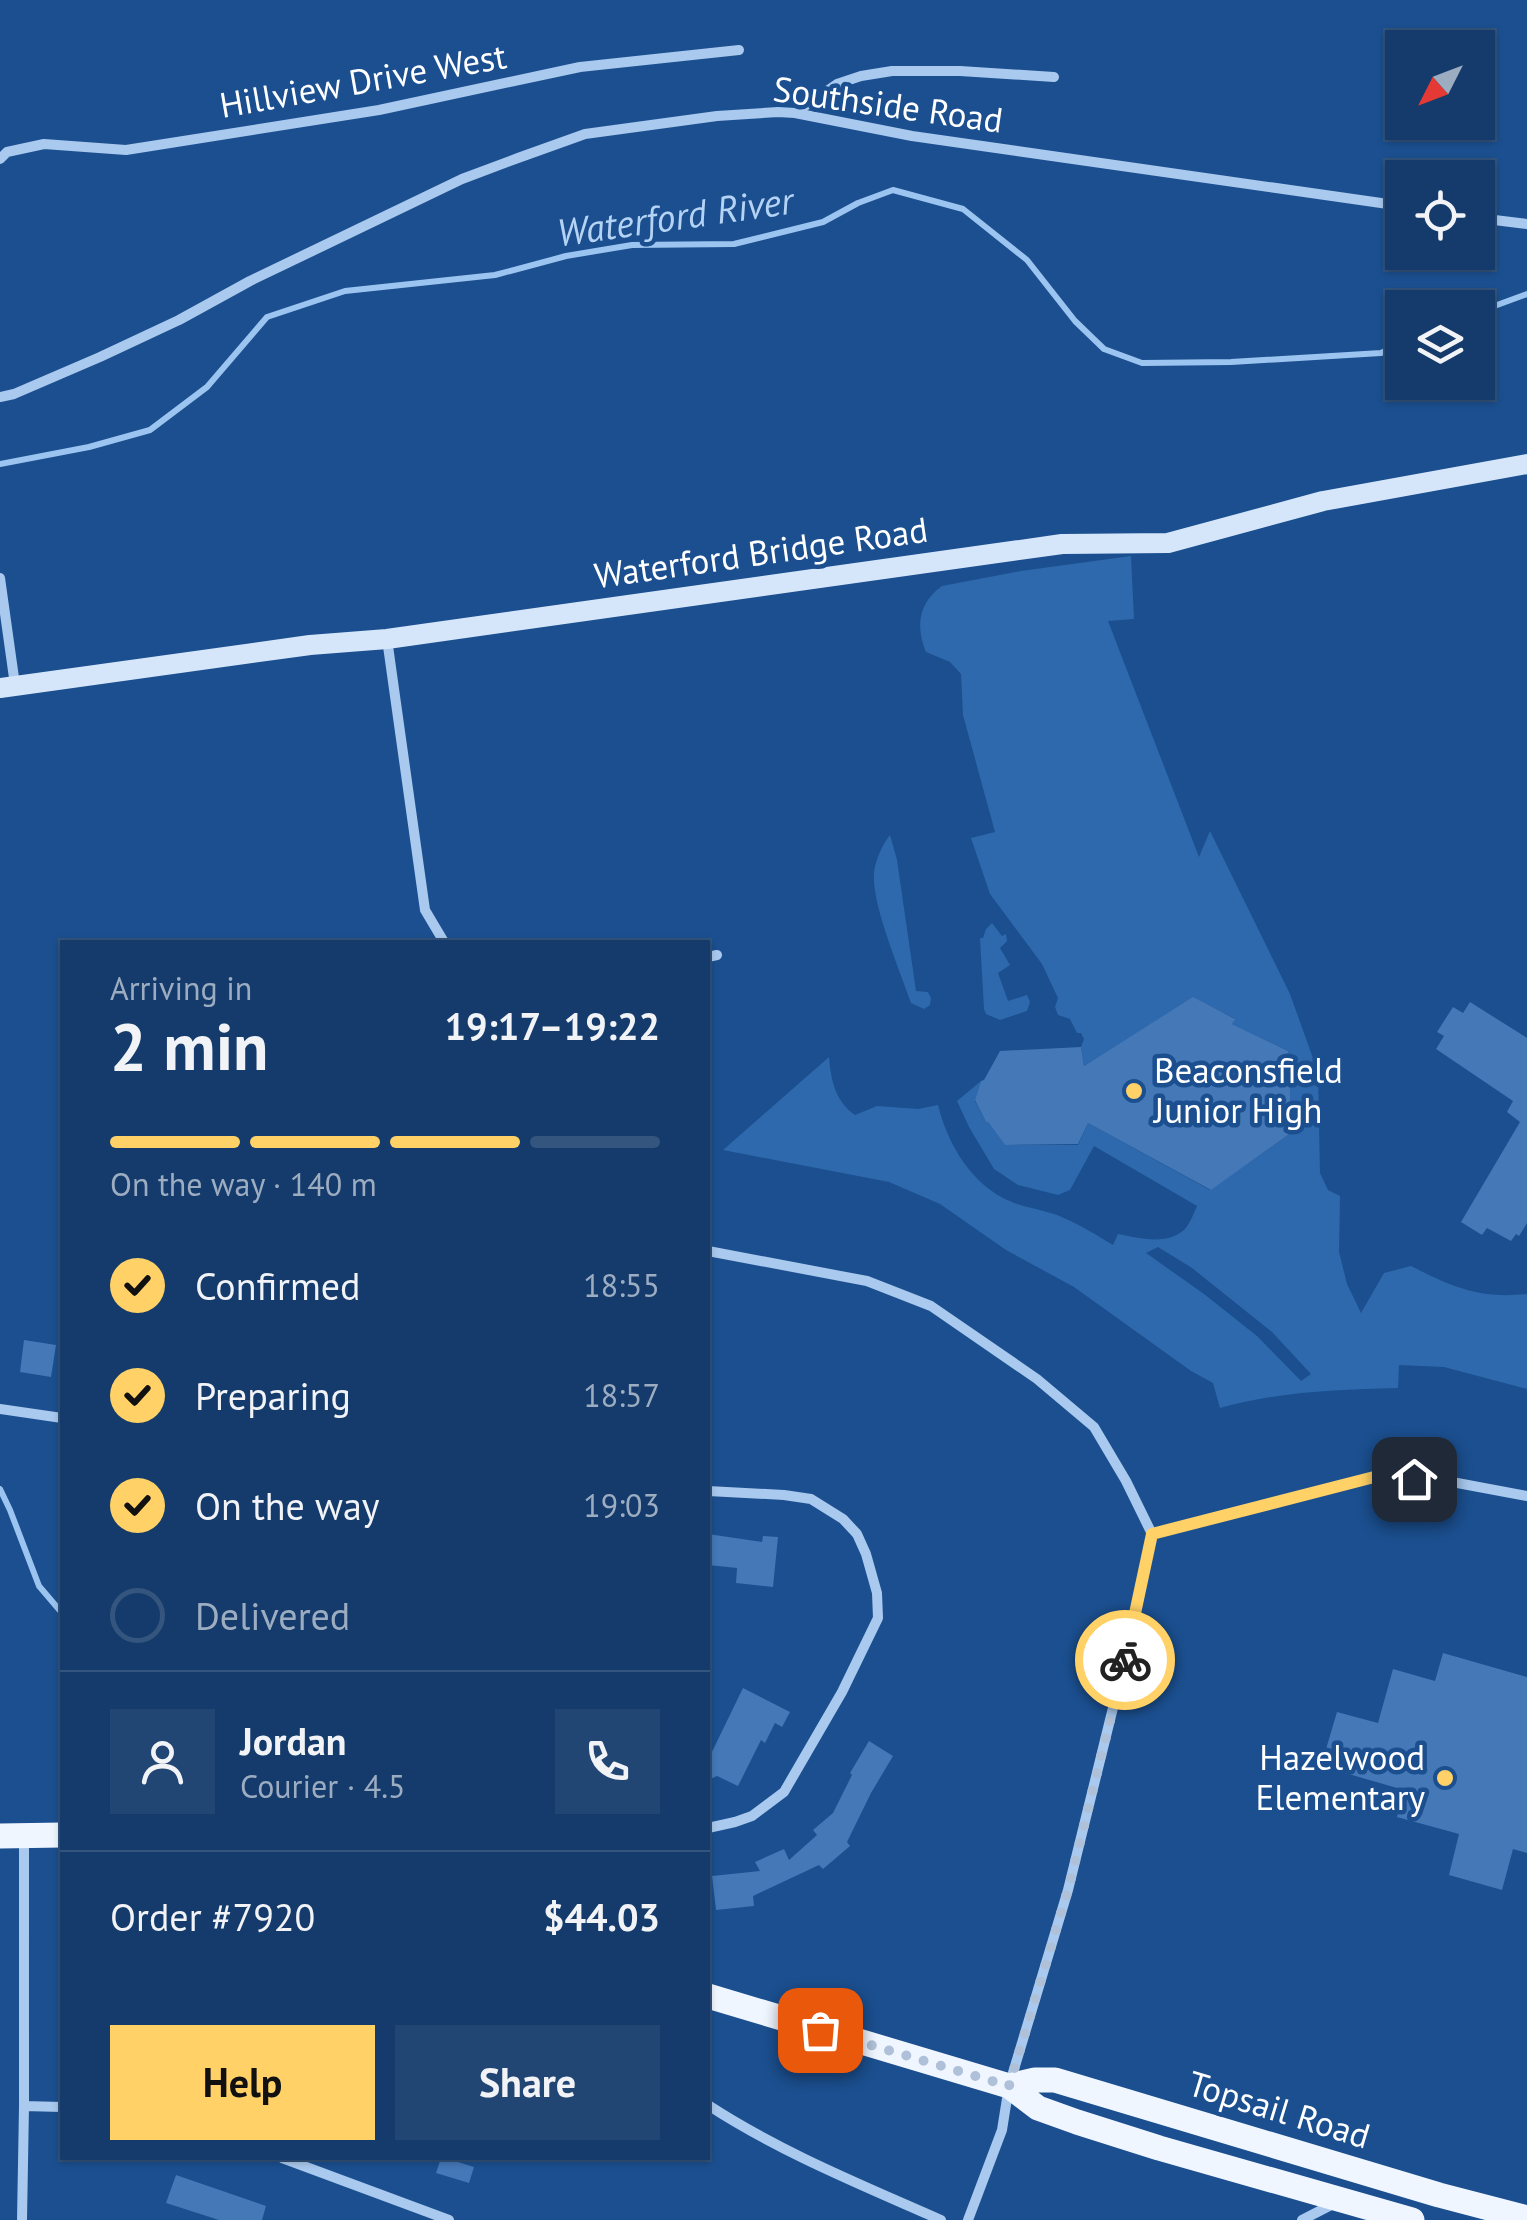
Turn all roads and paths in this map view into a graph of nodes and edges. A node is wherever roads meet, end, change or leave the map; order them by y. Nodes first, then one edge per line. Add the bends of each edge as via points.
1 (739, 50) dead end
2 (1054, 77) dead end
3 (795, 113) junction
4 (0, 158) edge
5 (1385, 204) edge
6 (1495, 220) edge
7 (1527, 224) edge
8 (0, 397) edge
9 (1527, 464) edge
10 (0, 578) edge
11 (387, 639) junction
12 (8, 687) edge
13 (443, 940) edge
14 (710, 1250) edge
15 (0, 1409) edge
16 (60, 1418) edge
17 (710, 1491) edge
18 (1527, 1496) edge
19 (1152, 1534) junction
20 (710, 1828) edge
21 (60, 1835) edge
22 (12, 1836) edge
23 (710, 1997) edge
24 (1009, 2086) junction
25 (24, 2106) junction
26 (710, 2106) edge
27 (60, 2107) edge
28 (287, 2160) edge
29 (1342, 2200) junction
30 (1527, 2218) edge
31 (22, 2220) edge
32 (450, 2220) edge
33 (941, 2220) edge
34 (968, 2220) edge
35 (1302, 2220) edge
36 (1412, 2220) edge

1 - 4 street, Hillview Drive West via 580,68 379,110 126,150 44,144
2 - 3 street via 892,71 836,84
3 - 5 street, Southside Road
3 - 8 street, Southside Road via 718,116 568,140 462,178 164,327
6 - 7 street
9 - 11 main road, Waterford Bridge Road via 1323,501 1168,543 1062,544
10 - 12 street
11 - 12 main road, Waterford Bridge Road
11 - 13 street via 424,910
14 - 19 street via 867,1281 931,1306 1038,1379 1094,1427
15 - 16 street
17 - 20 street via 812,1499 842,1519 866,1554 878,1618 784,1792 752,1816
18 - 19 street via 1378,1476
19 - 24 street via 1068,1890
21 - 22 main road
22 - 25 street
23 - 24 main road, Topsail Road
24 - 29 main road, Topsail Road via 1038,2108 1077,2122
24 - 30 main road, Topsail Road via 1055,2080
24 - 34 street via 1002,2130
25 - 27 street
25 - 31 street
26 - 33 street
28 - 32 street
29 - 35 street
29 - 36 main road, Topsail Road

